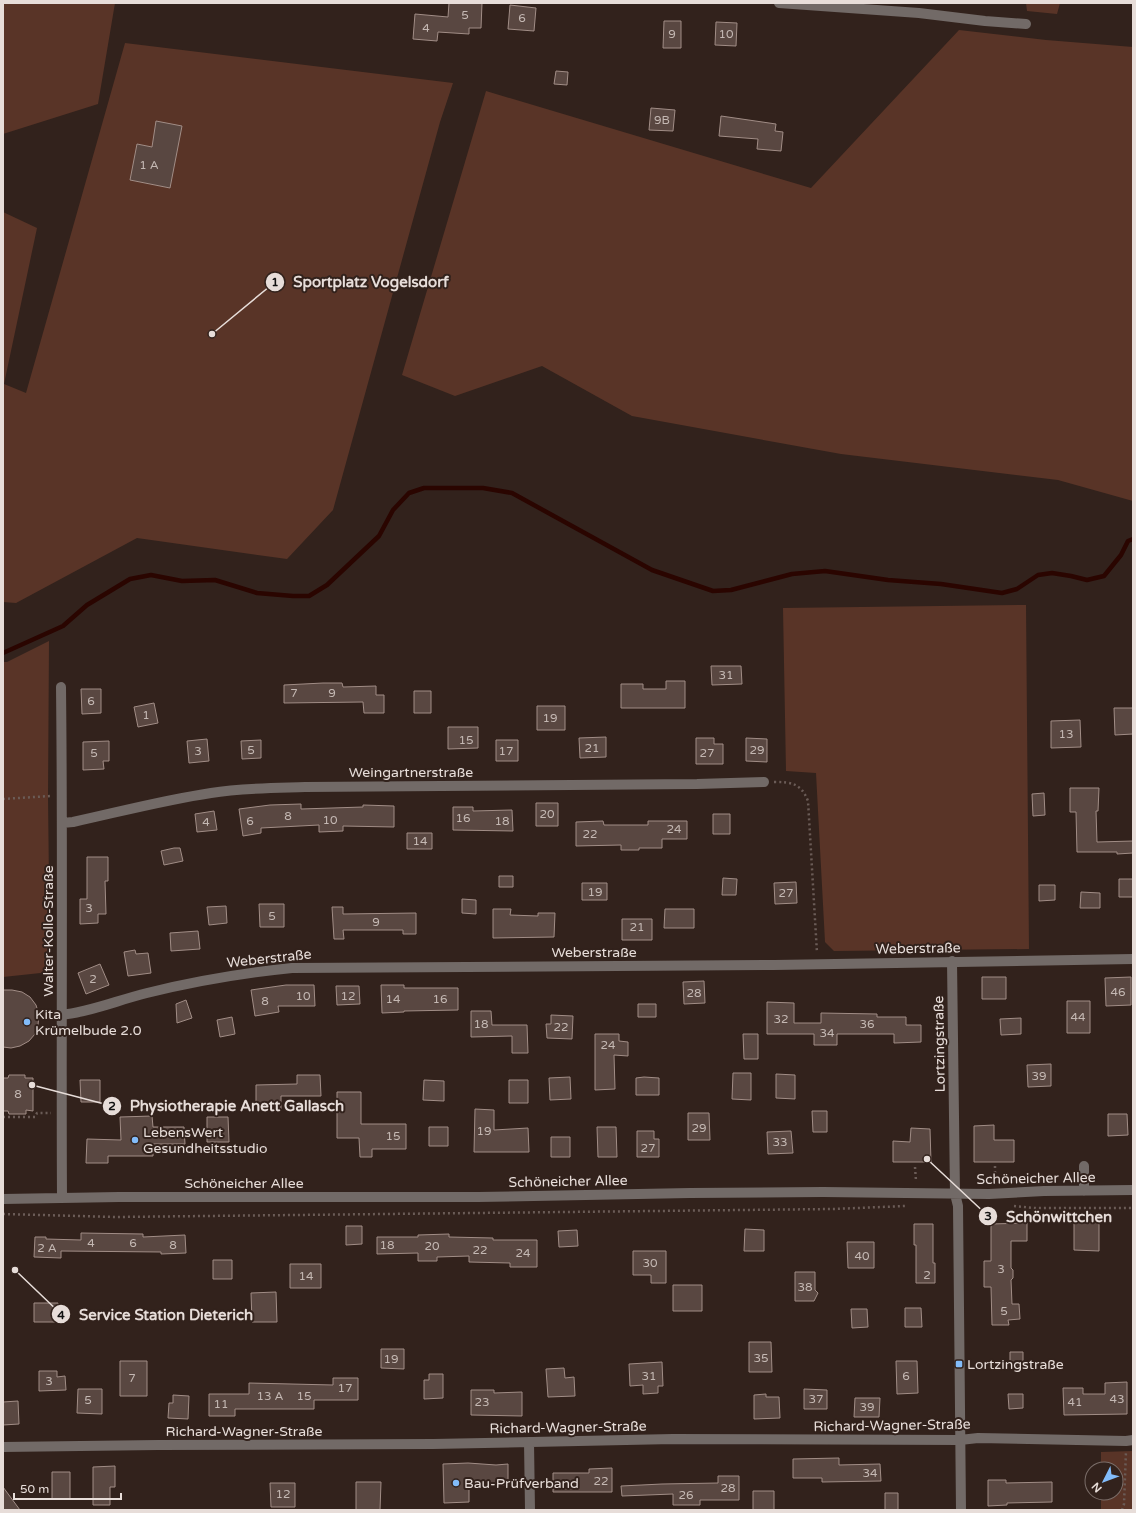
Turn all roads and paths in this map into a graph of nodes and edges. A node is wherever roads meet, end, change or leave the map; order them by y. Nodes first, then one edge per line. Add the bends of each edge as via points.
1 (779, 3) edge
2 (814, 5) edge
3 (1026, 24) dead end
4 (61, 687) dead end
5 (764, 782) joint
6 (62, 796) junction
7 (3, 799) edge
8 (62, 823) junction
9 (1133, 959) edge
10 (952, 961) junction
11 (818, 964) junction
12 (61, 1015) junction
13 (54, 1114) dead end
14 (3, 1117) edge
15 (995, 1166) dead end
16 (1084, 1166) dead end
17 (915, 1167) dead end
18 (995, 1181) dead end
19 (916, 1182) dead end
20 (1133, 1190) edge
21 (1084, 1191) junction
22 (955, 1194) junction
23 (62, 1198) junction
24 (3, 1199) edge
25 (1007, 1205) dead end
26 (908, 1206) dead end
27 (1133, 1208) edge
28 (3, 1214) edge
29 (960, 1440) junction
30 (1130, 1440) edge
31 (529, 1442) junction
32 (3, 1447) edge
33 (530, 1510) edge
34 (961, 1510) edge
35 (1122, 1510) edge

1 - 2 street
2 - 3 street
4 - 6 street, Walter-Kollo-Straße
5 - 8 street, Weingartnerstraße via 249,789 167,800
5 - 11 path via 790,782 802,790 808,801
6 - 7 path
6 - 8 street, Walter-Kollo-Straße
8 - 12 street, Walter-Kollo-Straße
9 - 10 street, Weberstraße
10 - 11 street, Weberstraße
10 - 22 street, Lortzingstraße
11 - 12 street, Weberstraße via 292,968 191,983
12 - 23 street, Walter-Kollo-Straße
13 - 14 path
15 - 18 path
16 - 21 street
17 - 19 path
20 - 21 street, Schöneicher Allee
21 - 22 street, Schöneicher Allee
22 - 23 street, Schöneicher Allee via 823,1192 478,1197
22 - 29 street, Lortzingstraße via 958,1206
23 - 24 street, Schöneicher Allee
25 - 27 path via 1034,1208
26 - 28 path via 252,1216 116,1217
29 - 30 street, Richard-Wagner-Straße
29 - 31 street, Richard-Wagner-Straße via 673,1439
29 - 34 street, Lortzingstraße
30 - 35 path
31 - 32 street, Richard-Wagner-Straße
31 - 33 street

